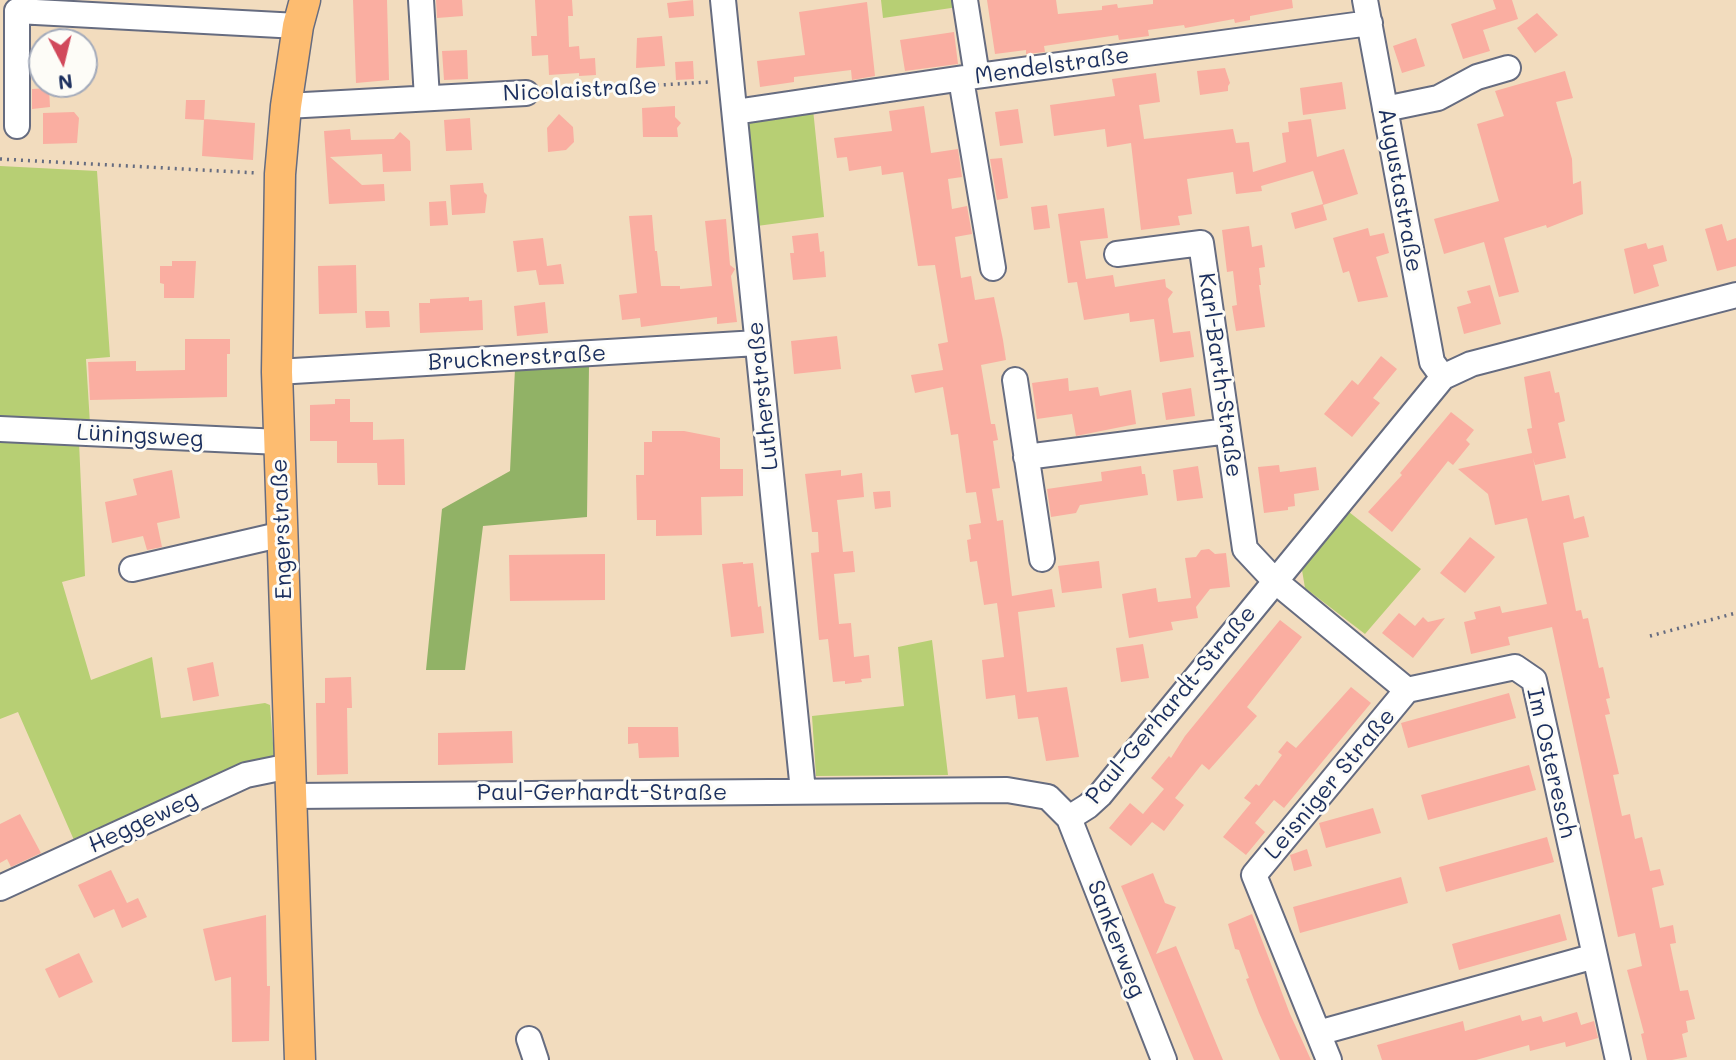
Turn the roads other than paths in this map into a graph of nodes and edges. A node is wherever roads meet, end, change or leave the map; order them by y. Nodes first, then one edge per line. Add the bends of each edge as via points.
1 (421, 0) edge
2 (723, 0) edge
3 (965, 0) edge
4 (1368, 12) edge
5 (301, 13) edge
6 (1508, 68) dead end
7 (969, 78) junction
8 (526, 93) road end
9 (427, 98) junction
10 (286, 106) junction
11 (1385, 110) junction
12 (736, 112) junction
13 (17, 126) dead end
14 (1117, 254) dead end
15 (993, 268) dead end
16 (1736, 295) edge
17 (757, 343) junction
18 (277, 372) junction
19 (1443, 377) junction
20 (1015, 380) dead end
21 (0, 429) edge
22 (1228, 431) junction
23 (279, 442) junction
24 (1026, 457) junction
25 (283, 534) junction
26 (1042, 559) dead end
27 (132, 569) dead end
28 (1275, 580) junction
29 (1407, 690) junction
30 (290, 766) junction
31 (803, 791) junction
32 (291, 796) junction
33 (1069, 818) junction
34 (0, 888) edge
35 (1595, 956) junction
36 (1318, 1033) junction
37 (300, 1060) edge
38 (1164, 1060) edge
39 (1329, 1060) edge
40 (1618, 1060) edge

1 - 9 street
2 - 12 street, Lutherstraße
3 - 7 street
4 - 7 street, Mendelstraße
4 - 11 street, Augustastraße
5 - 10 main road, Engerstraße
5 - 13 street via 17,11
6 - 11 street via 1477,77 1438,98
7 - 12 street, Mendelstraße
7 - 15 street
8 - 9 street, Nicolaistraße
9 - 10 street, Nicolaistraße
10 - 18 main road, Engerstraße via 280,174
11 - 19 street, Augustastraße via 1432,362
12 - 17 street, Lutherstraße
14 - 22 street, Karl-Barth-Straße via 1201,243
16 - 19 street, Paul-Gerhardt-Straße via 1471,364
17 - 18 street, Brucknerstraße
17 - 31 street, Lutherstraße
18 - 23 main road, Engerstraße
19 - 28 street, Paul-Gerhardt-Straße
20 - 24 street
21 - 23 street, Lüningsweg
22 - 24 street
22 - 28 street, Karl-Barth-Straße via 1245,549
23 - 25 main road, Engerstraße
24 - 26 street
25 - 27 street
25 - 30 main road, Engerstraße
28 - 29 street
28 - 33 street, Paul-Gerhardt-Straße via 1100,795
29 - 35 street, Im Osteresch via 1515,667 1534,680
29 - 36 street, Leisniger Straße via 1254,875
30 - 32 main road, Engerstraße
30 - 34 street, Heggeweg via 246,775
31 - 32 street, Paul-Gerhardt-Straße
31 - 33 street, Paul-Gerhardt-Straße via 1007,790 1048,797
32 - 37 main road, Engerstraße
33 - 38 street, Sankerweg
35 - 36 street
35 - 40 street, Im Osteresch
36 - 39 street, Leisniger Straße

